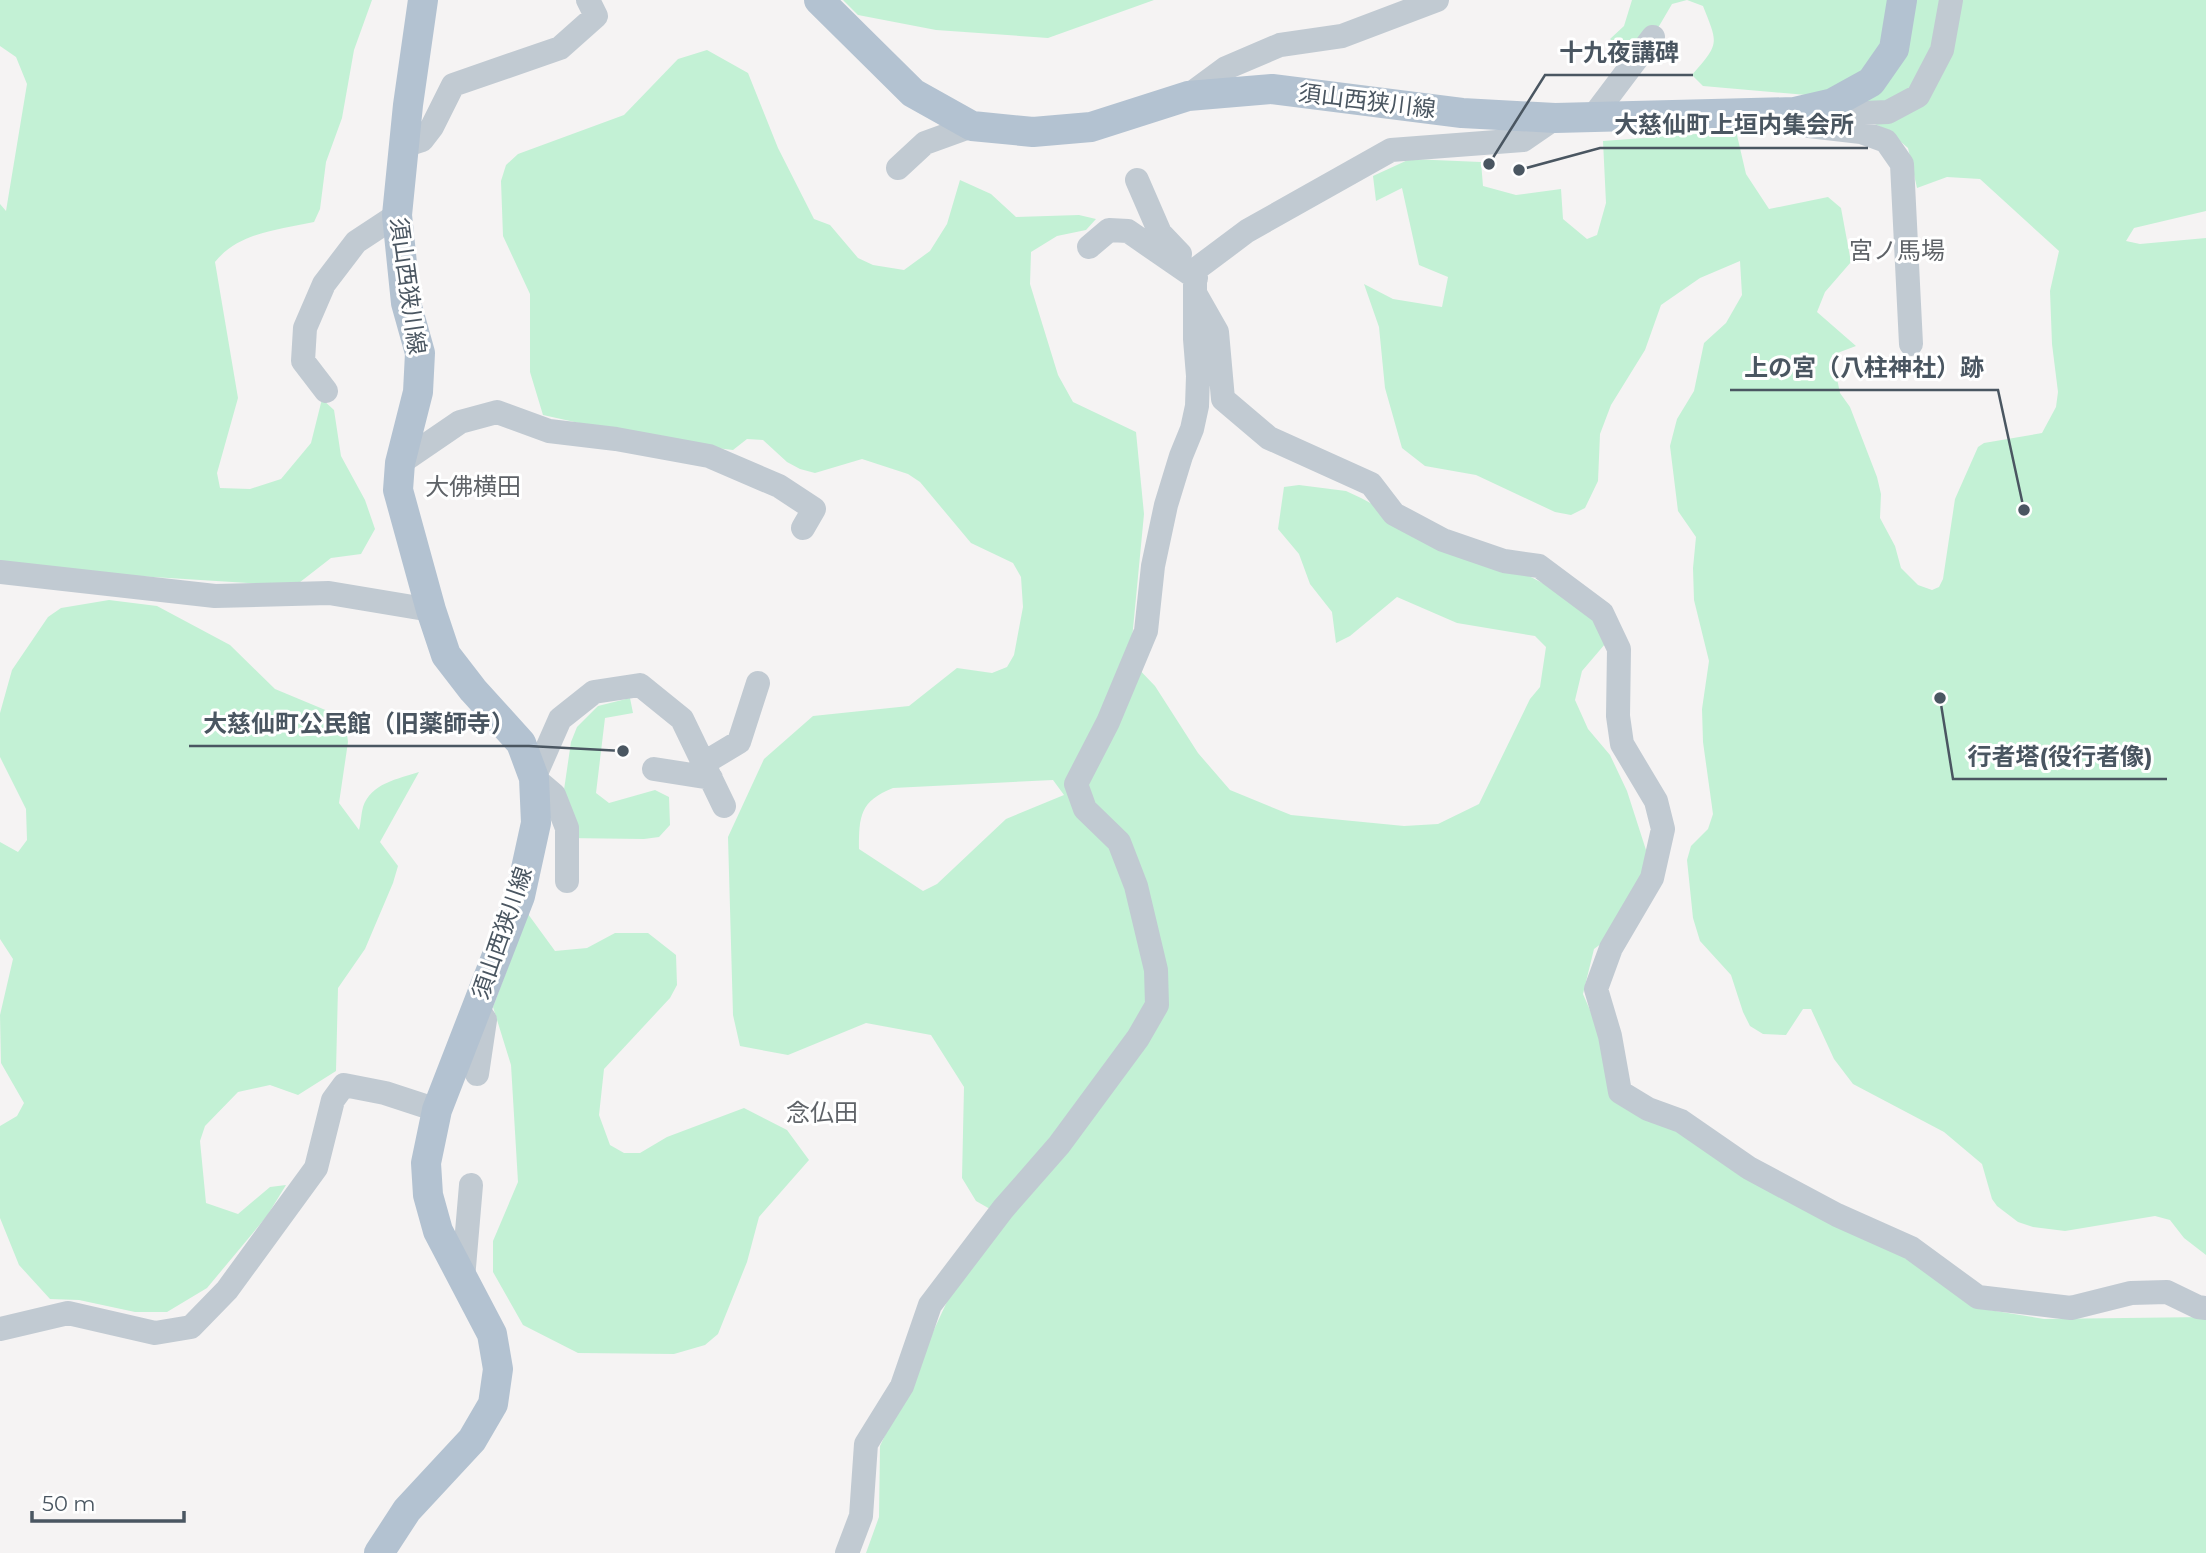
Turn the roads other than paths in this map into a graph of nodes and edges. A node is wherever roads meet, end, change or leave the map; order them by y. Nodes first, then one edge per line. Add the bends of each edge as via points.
1 (423, 0) edge
2 (588, 0) edge
3 (818, 0) edge
4 (1437, 0) edge
5 (1902, 0) edge
6 (1951, 0) edge
7 (1653, 37) dead end
8 (1188, 96) junction
9 (1832, 103) junction
10 (1794, 112) junction
11 (1555, 118) junction
12 (1592, 118) junction
13 (972, 126) junction
14 (403, 145) junction
15 (898, 167) dead end
16 (1137, 180) dead end
17 (397, 215) junction
18 (1089, 247) dead end
19 (1195, 281) junction
20 (1911, 344) dead end
21 (326, 391) dead end
22 (400, 463) junction
23 (803, 528) dead end
24 (0, 572) edge
25 (431, 610) junction
26 (758, 683) dead end
27 (654, 769) dead end
28 (708, 771) junction
29 (534, 778) junction
30 (724, 806) dead end
31 (567, 881) dead end
32 (477, 1007) junction
33 (477, 1074) dead end
34 (437, 1111) junction
35 (471, 1185) dead end
36 (463, 1279) junction
37 (2206, 1308) edge
38 (0, 1329) edge
39 (379, 1553) edge
40 (847, 1553) edge

1 - 14 main road, 須山西狭川線
2 - 14 street via 596,16 560,48 453,85 422,140
3 - 13 main road, 須山西狭川線 via 913,93
4 - 8 street via 1342,36 1280,45 1226,68
5 - 9 main road, 須山西狭川線 via 1894,49 1871,82
6 - 9 street via 1942,50 1917,96 1888,112 1864,113
7 - 12 street
8 - 11 main road, 須山西狭川線 via 1272,89 1462,113
8 - 13 main road, 須山西狭川線 via 1091,127 1033,132
9 - 10 main road, 須山西狭川線
10 - 12 main road, 須山西狭川線
10 - 20 street via 1809,126 1861,132 1886,141 1902,164
11 - 12 main road, 須山西狭川線
11 - 19 street via 1523,140 1391,150 1247,231
13 - 15 street via 925,142
14 - 17 main road, 須山西狭川線
16 - 19 street via 1160,233
17 - 21 street via 356,242 324,284 305,328 303,361
17 - 22 main road, 須山西狭川線 via 406,303 420,353 418,393
18 - 19 street via 1109,230 1128,230
19 - 37 street via 1217,332 1223,398 1269,438 1371,484 1394,514 1443,540 1504,561 1539,566 1602,613 1619,649 1622,744 1656,801 1663,829 1652,878 1611,948 1596,989 1620,1092 1681,1121 1749,1168 1911,1248 1978,1297 2071,1308 2131,1293 2166,1292
19 - 40 street via 1197,406 1166,505 1146,631 1076,784 1085,809 1119,842 1136,886 1156,970 1157,1005 1059,1145 930,1305 902,1386 866,1444 861,1516
22 - 23 street via 460,422 497,412 549,431 709,456 779,486 814,509
22 - 25 main road, 須山西狭川線 via 398,490
24 - 25 street via 215,596 329,593
25 - 29 main road, 須山西狭川線 via 446,655 521,743
26 - 28 street via 739,742
27 - 28 street
28 - 29 street via 682,719 640,685 594,692 560,719
28 - 30 street
29 - 31 street via 554,795 566,828
29 - 32 main road, 須山西狭川線 via 536,823 520,896
32 - 33 street via 485,1020
32 - 34 main road, 須山西狭川線
34 - 36 main road, 須山西狭川線 via 426,1163 428,1195 438,1231
34 - 38 street via 344,1085 333,1100 316,1168 227,1290 191,1326 155,1333 68,1313
35 - 36 street
36 - 39 main road, 須山西狭川線 via 492,1334 498,1369 493,1404 472,1440 407,1510

